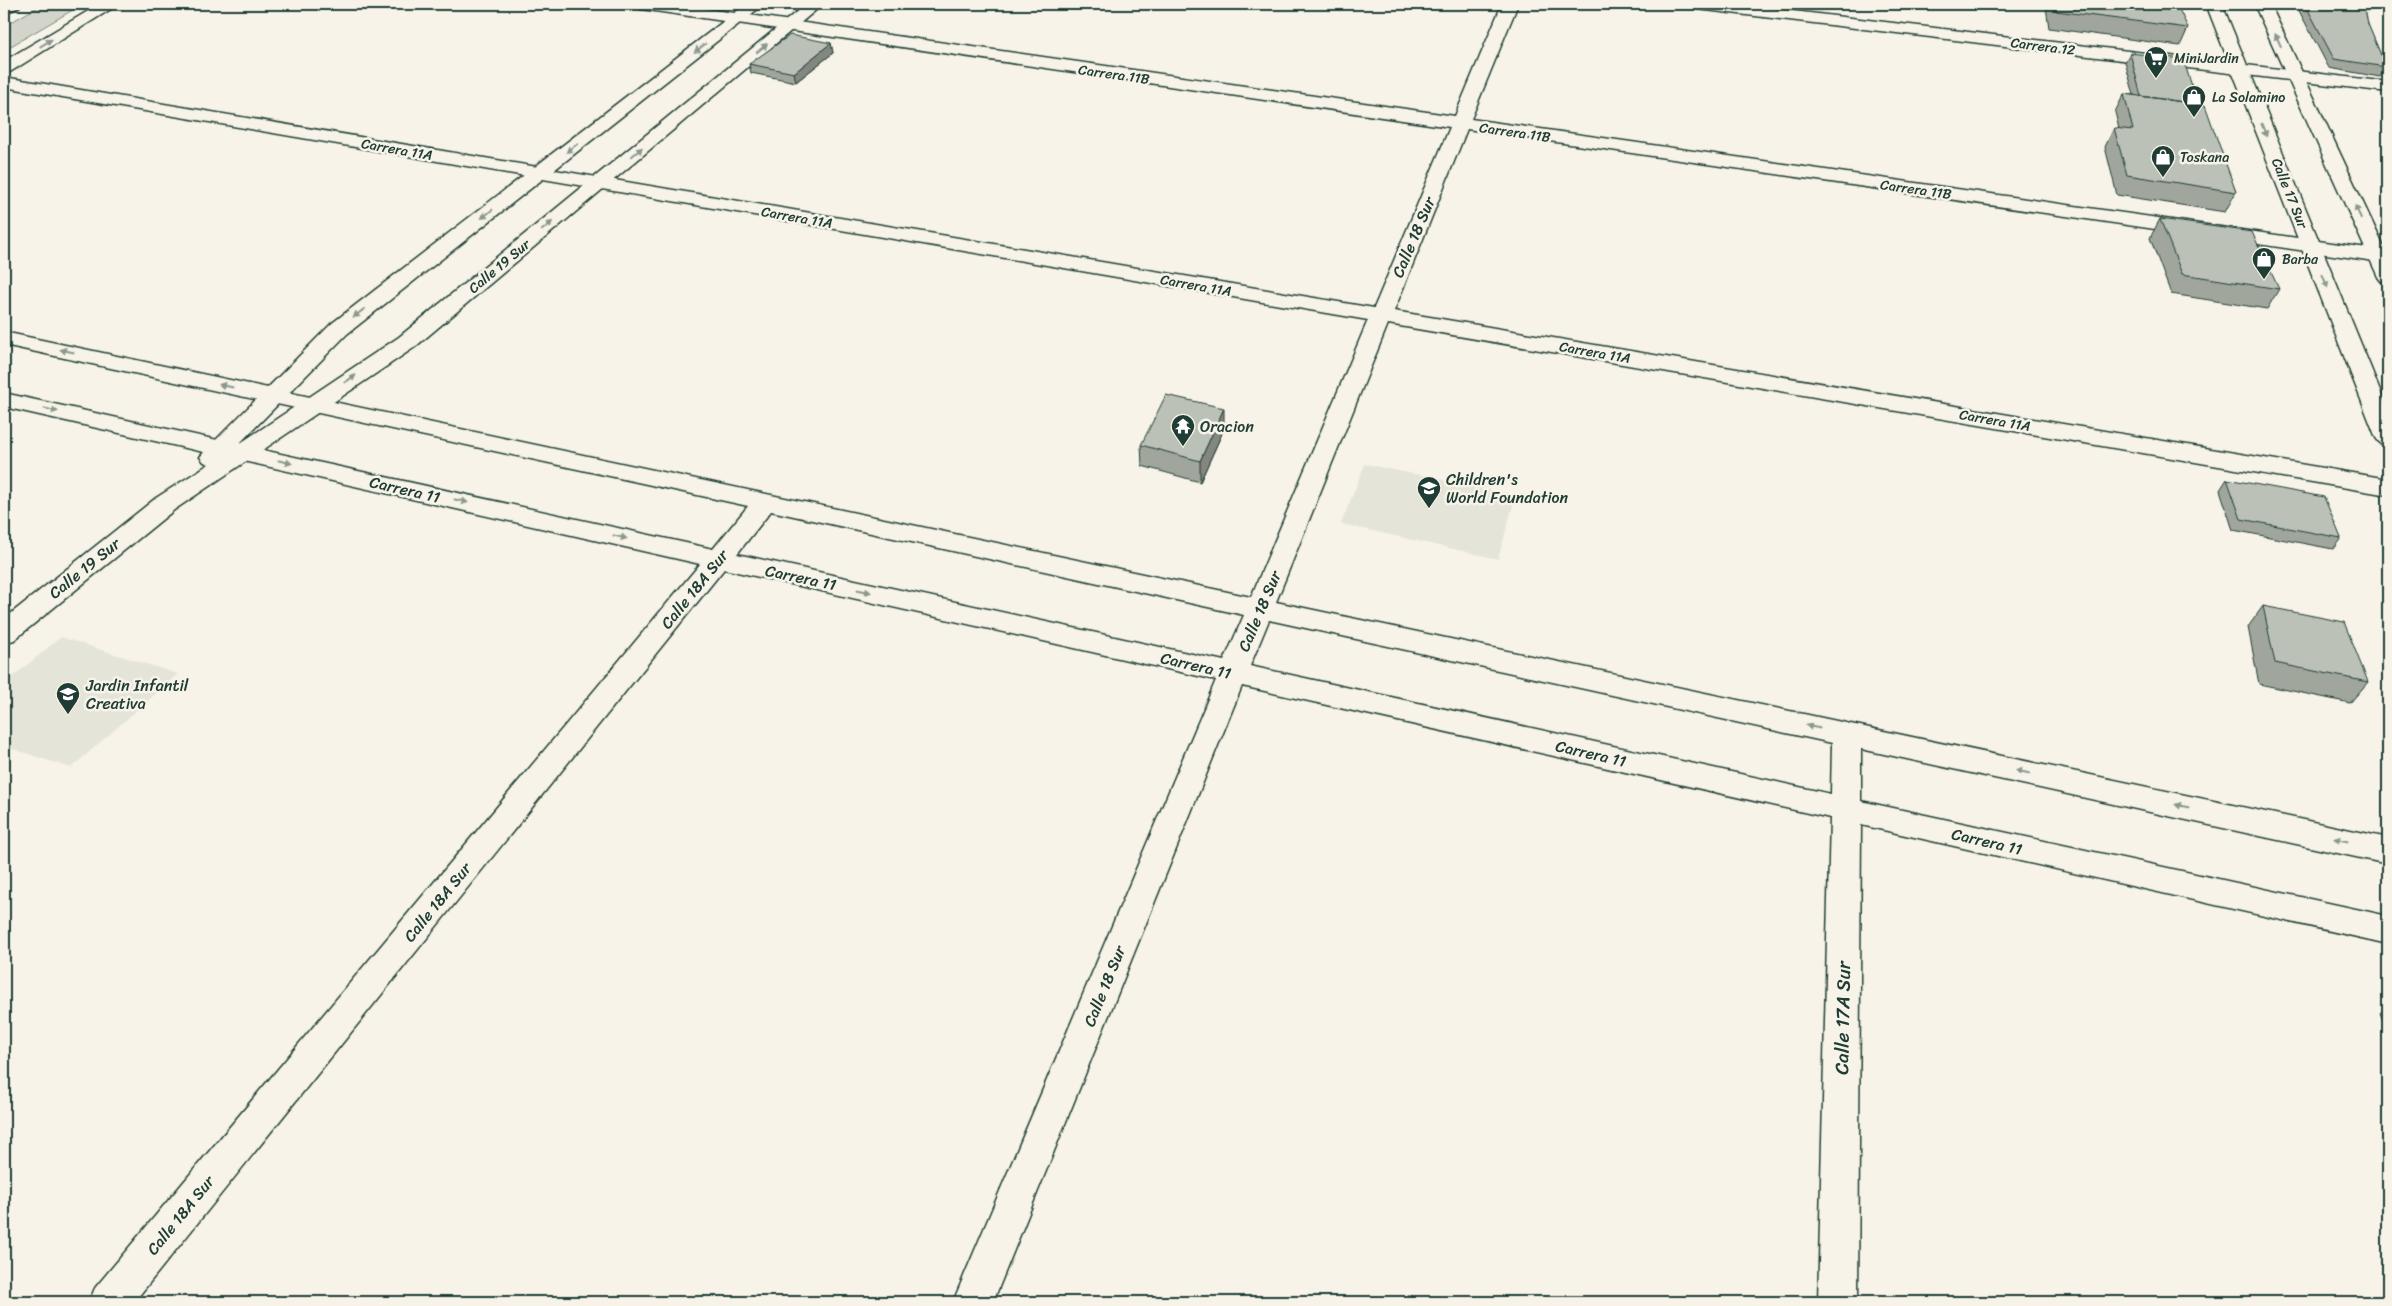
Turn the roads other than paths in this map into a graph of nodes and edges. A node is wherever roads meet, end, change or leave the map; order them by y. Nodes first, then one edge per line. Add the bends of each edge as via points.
1 (13, 4) edge
2 (111, 4) edge
3 (641, 4) edge
4 (756, 4) edge
5 (815, 4) edge
6 (1510, 4) edge
7 (1697, 4) edge
8 (2214, 4) edge
9 (2262, 4) edge
10 (4, 9) edge
11 (738, 18) junction
12 (789, 26) junction
13 (4, 68) edge
14 (2240, 69) junction
15 (2295, 76) junction
16 (4, 82) edge
17 (2388, 88) edge
18 (1460, 124) junction
19 (539, 173) junction
20 (599, 183) junction
21 (2311, 246) junction
22 (2383, 257) edge
23 (2388, 277) edge
24 (1381, 316) junction
25 (4, 338) edge
26 (274, 396) junction
27 (4, 400) edge
28 (311, 404) junction
29 (2388, 438) edge
30 (231, 450) junction
31 (2388, 487) edge
32 (765, 502) junction
33 (718, 559) junction
34 (1260, 608) junction
35 (4, 633) edge
36 (1233, 673) junction
37 (1847, 734) junction
38 (1845, 810) junction
39 (2388, 851) edge
40 (2388, 930) edge
41 (109, 1302) edge
42 (973, 1302) edge
43 (1838, 1302) edge

1 - 10 street
13 -> 2 street
3 - 11 street, Carrera 11B
4 - 11 street, Calle 19 Sur
5 - 12 street, Calle 19 Sur
6 - 18 street, Calle 18 Sur
7 - 14 street, Carrera 12
8 - 14 street, Calle 17 Sur
15 -> 9 street
11 - 12 street, Carrera 11B
11 -> 19 street, Calle 19 Sur
12 - 18 street, Carrera 11B
20 -> 12 street, Calle 19 Sur
14 - 15 street, Carrera 12
14 -> 21 street, Calle 17 Sur
15 - 17 street, Carrera 12
22 -> 15 street
16 - 19 street, Carrera 11A
18 - 21 street, Carrera 11B
18 - 24 street, Calle 18 Sur
19 - 20 street, Carrera 11A
19 -> 26 street, Calle 19 Sur via 339,329
20 - 24 street, Carrera 11A
28 -> 20 street, Calle 19 Sur via 407,342
21 - 22 street, Carrera 11B
21 -> 29 street, Calle 17 Sur
22 - 23 street
24 - 31 street, Carrera 11A
24 - 34 street, Calle 18 Sur
26 -> 25 street
26 - 28 street
26 - 30 street, Calle 19 Sur
27 -> 30 street, Carrera 11
28 - 30 street, Calle 19 Sur
28 - 32 street
30 -> 33 street, Carrera 11
30 - 35 street, Calle 19 Sur
32 - 33 street, Calle 18A Sur
32 - 34 street
33 -> 36 street, Carrera 11
33 - 41 street, Calle 18A Sur
34 - 36 street, Calle 18 Sur
37 -> 34 street
36 - 38 street, Carrera 11
36 - 42 street, Calle 18 Sur
37 - 38 street, Calle 17A Sur
39 -> 37 street
38 - 40 street, Carrera 11
38 - 43 street, Calle 17A Sur

